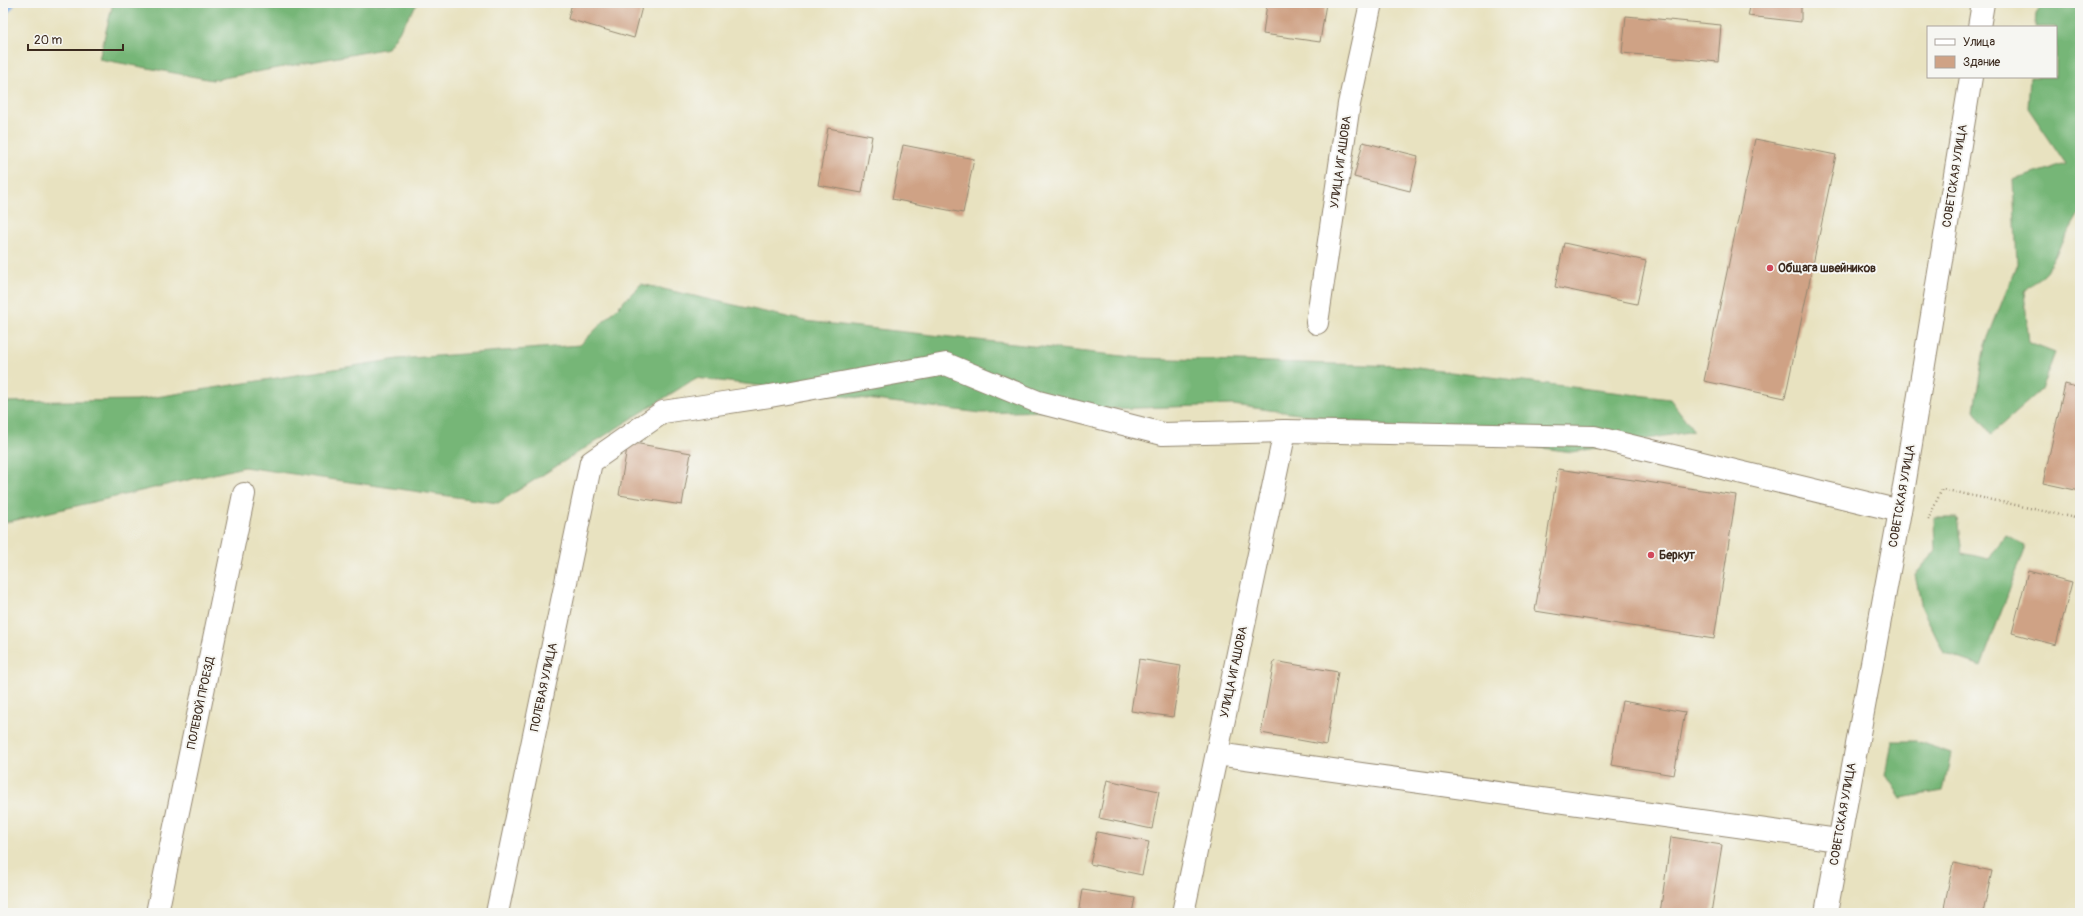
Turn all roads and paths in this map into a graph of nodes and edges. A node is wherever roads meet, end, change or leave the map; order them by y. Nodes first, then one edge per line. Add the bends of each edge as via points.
1 (1371, 3) edge
2 (1983, 3) edge
3 (1979, 26) edge
4 (1971, 78) edge
5 (1317, 322) dead end
6 (1285, 431) junction
7 (244, 494) dead end
8 (1900, 511) junction
9 (2080, 519) edge
10 (1926, 524) dead end
11 (1216, 754) junction
12 (1838, 840) junction
13 (157, 913) edge
14 (497, 913) edge
15 (1183, 913) edge
16 (1826, 913) edge

1 - 5 street, УЛИЦА ИГАШОВА via 1349,104
2 - 3 street
4 - 8 street, СОВЕТСКАЯ УЛИЦА
6 - 8 street via 1594,437
6 - 11 street, УЛИЦА ИГАШОВА
6 - 14 street, ПОЛЕВАЯ УЛИЦА via 1163,434 1038,402 946,364 770,396 662,412 591,462
7 - 13 street, ПОЛЕВОЙ ПРОЕЗД
8 - 12 street, СОВЕТСКАЯ УЛИЦА
9 - 10 path via 1942,489
11 - 12 street
11 - 15 street, УЛИЦА ИГАШОВА
12 - 16 street, СОВЕТСКАЯ УЛИЦА

